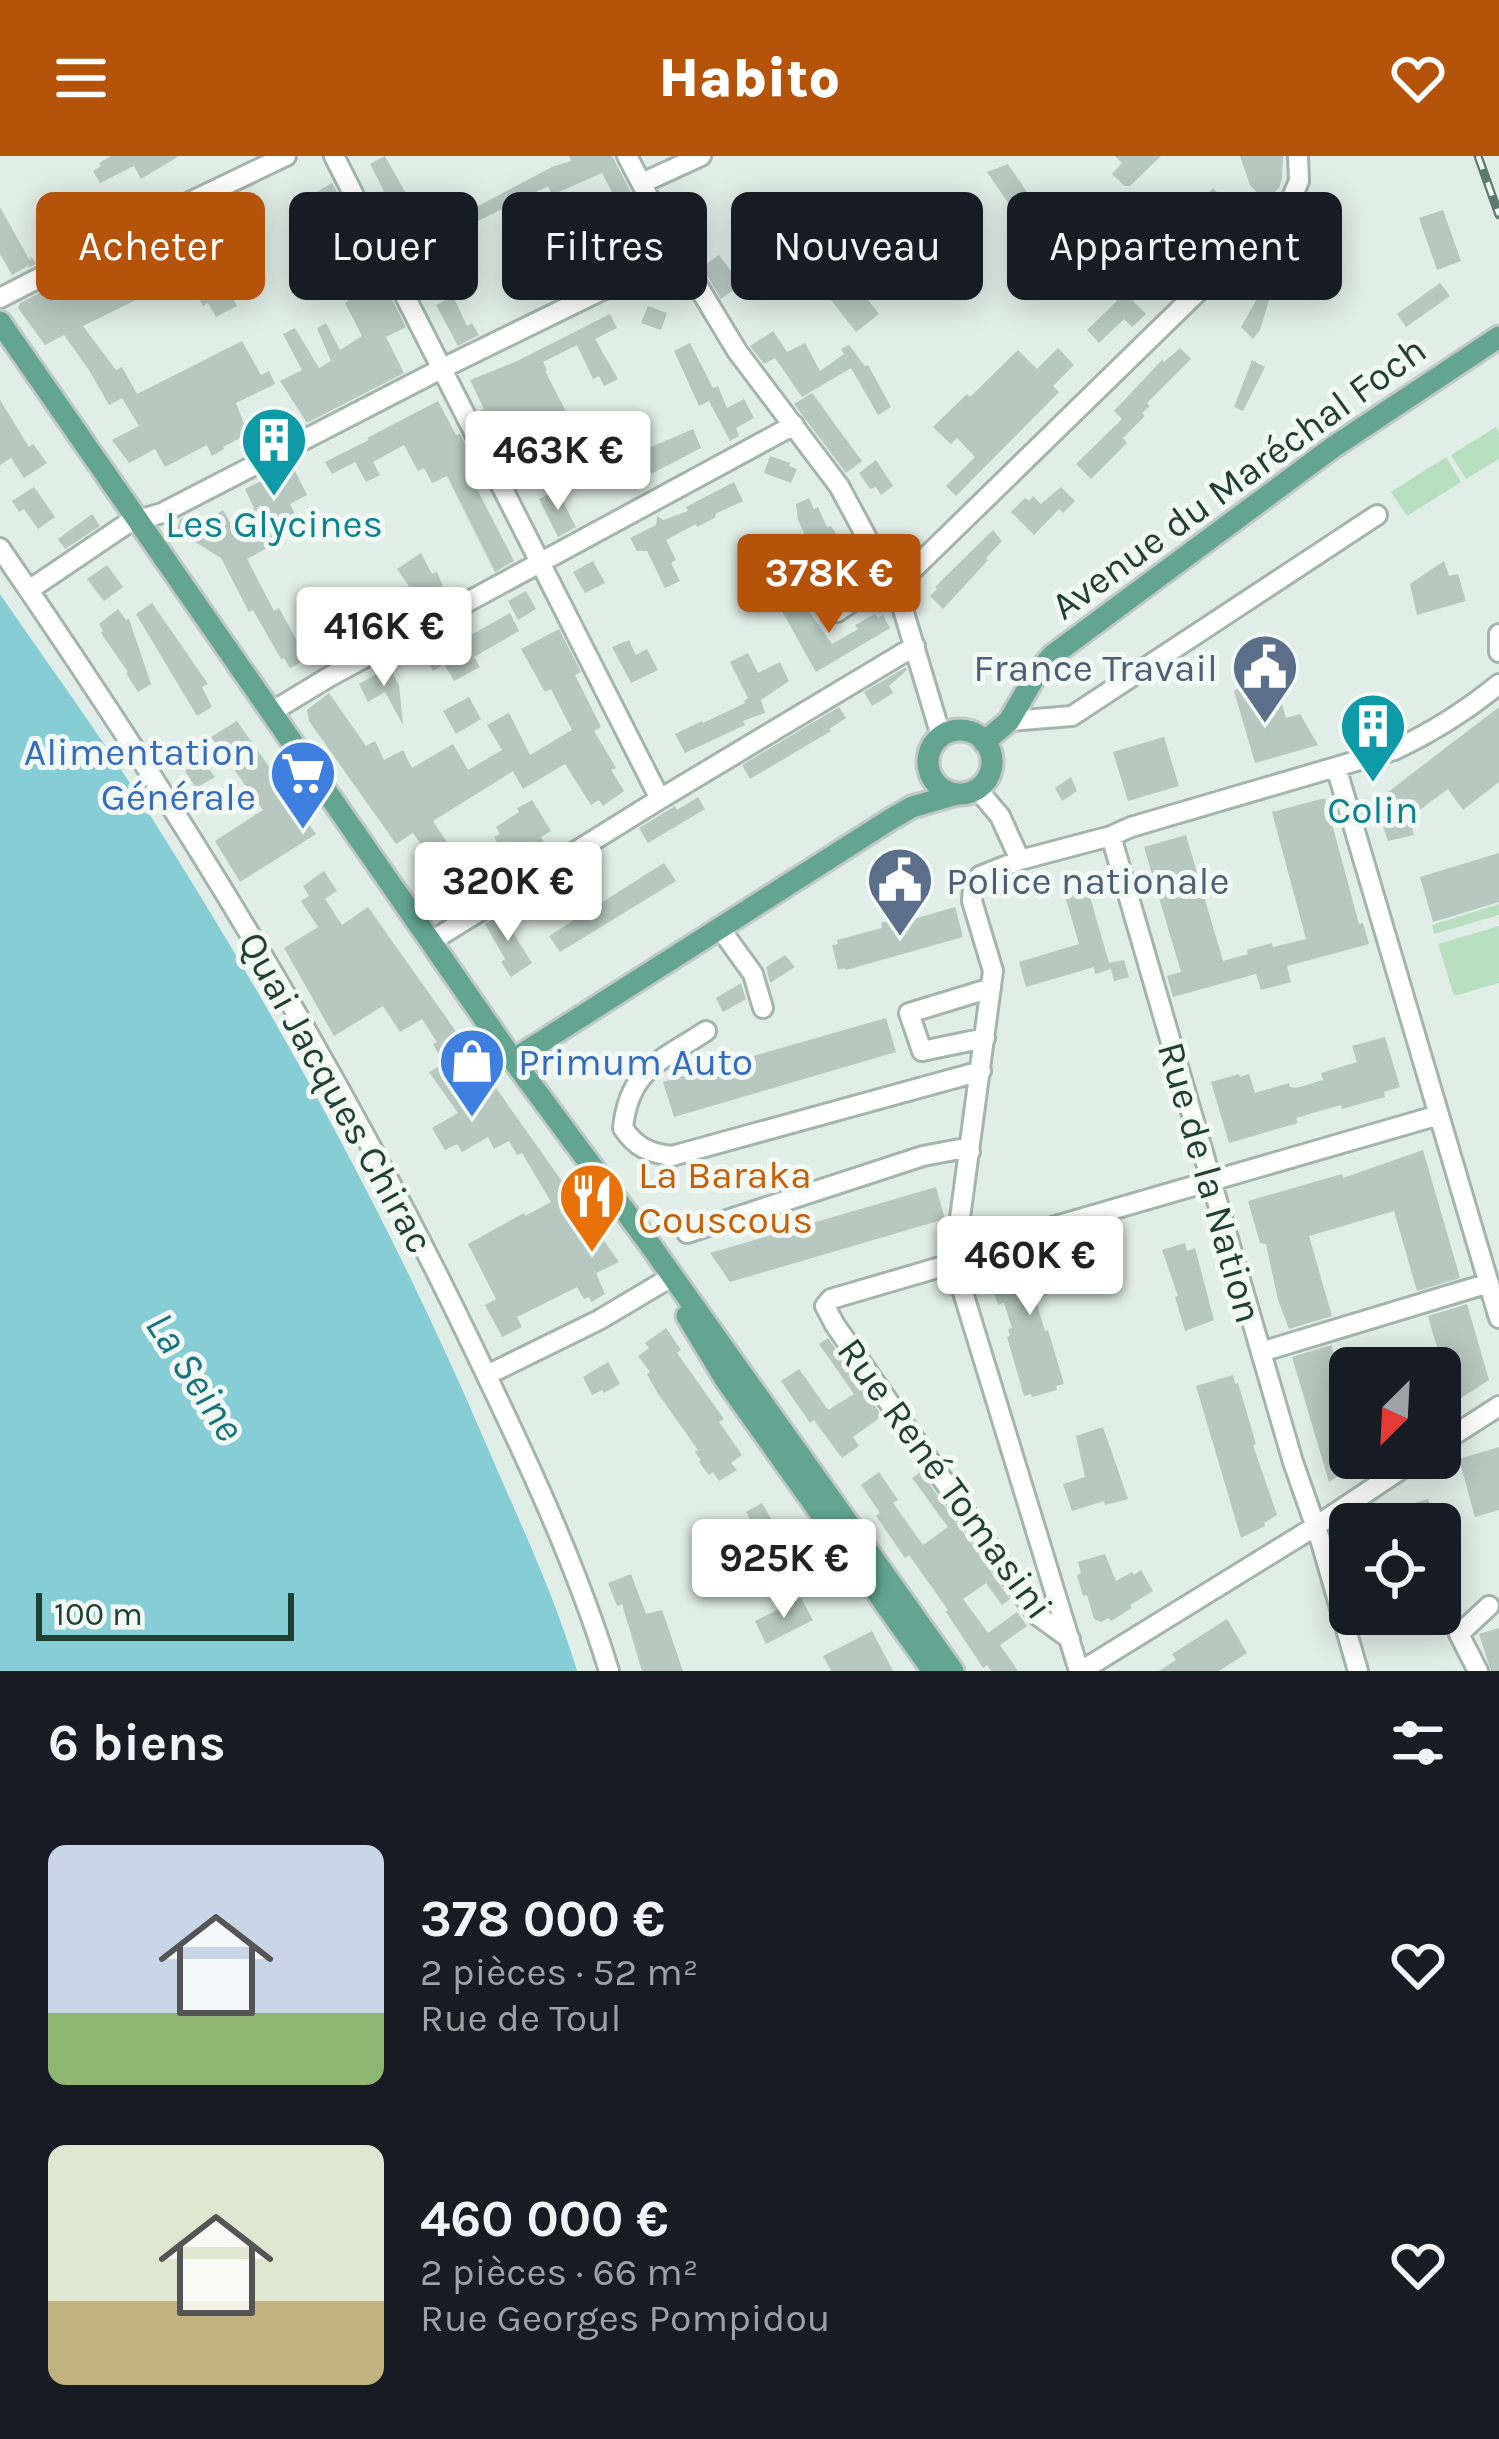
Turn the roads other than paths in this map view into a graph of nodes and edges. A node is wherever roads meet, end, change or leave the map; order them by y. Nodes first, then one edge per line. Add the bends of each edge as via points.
1 (286, 156) edge
2 (334, 156) edge
3 (627, 156) edge
4 (700, 156) edge
5 (1298, 156) edge
6 (642, 183) junction
7 (647, 192) edge
8 (0, 298) edge
9 (582, 300) edge
10 (706, 300) edge
11 (0, 322) edge
12 (1499, 337) edge
13 (443, 368) junction
14 (794, 424) junction
15 (1377, 515) dead end
16 (140, 521) junction
17 (0, 548) edge
18 (540, 562) junction
19 (892, 582) junction
20 (29, 590) junction
21 (837, 612) dead end
22 (1499, 634) edge
23 (915, 646) junction
24 (1499, 652) edge
25 (1499, 684) edge
26 (1027, 693) junction
27 (273, 711) junction
28 (1049, 716) junction
29 (1009, 721) junction
30 (941, 736) junction
31 (984, 742) junction
32 (1336, 767) junction
33 (929, 771) junction
34 (967, 791) junction
35 (660, 799) junction
36 (912, 807) junction
37 (1111, 836) junction
38 (1020, 860) junction
39 (719, 927) junction
40 (430, 942) junction
41 (991, 988) junction
42 (763, 1008) dead end
43 (706, 1031) dead end
44 (985, 1038) junction
45 (514, 1060) junction
46 (981, 1071) junction
47 (1439, 1115) junction
48 (970, 1152) junction
49 (1212, 1183) junction
50 (688, 1233) dead end
51 (955, 1263) junction
52 (670, 1278) junction
53 (1489, 1283) junction
54 (1499, 1318) edge
55 (1261, 1352) junction
56 (487, 1376) junction
57 (1499, 1406) edge
58 (1461, 1430) edge
59 (1386, 1479) edge
60 (1316, 1526) junction
61 (856, 1547) junction
62 (1489, 1606) dead end
63 (1070, 1639) junction
64 (609, 1671) edge
65 (933, 1671) edge
66 (953, 1671) edge
67 (1080, 1671) edge
68 (1358, 1671) edge
69 (1478, 1671) edge

1 - 8 street
2 - 13 street
3 - 6 street
4 - 6 street
5 - 19 street via 1290,202
6 - 7 street
9 - 13 street
10 - 14 street
11 - 16 main road
12 - 26 main road, Avenue du Maréchal Foch via 1332,448 1053,655
13 - 16 street
13 - 18 street
14 - 18 street
14 - 19 street
15 - 28 street via 1095,702 1072,716
16 - 20 street
16 - 27 main road
17 - 20 street, Quai Jacques Chirac
18 - 27 street
18 - 35 street
19 - 21 street
19 - 23 street
20 - 56 street, Quai Jacques Chirac via 198,845 334,1077
22 - 24 street
23 - 30 street
23 - 35 street
25 - 32 street via 1432,732
26 - 28 street
26 - 29 main road, Avenue du Maréchal Foch
27 - 40 main road
28 - 29 street
29 - 31 main road, Avenue du Maréchal Foch
30 - 31 main road via 967,730
30 - 33 main road
31 - 34 main road via 992,763 985,782
32 - 37 street
32 - 47 street
33 - 34 main road via 939,787
33 - 36 main road
34 - 36 main road
34 - 38 street via 1000,816
35 - 40 street
36 - 39 main road
37 - 38 street
37 - 49 street, Rue de la Nation
38 - 41 street via 980,876 973,888
39 - 42 street via 753,974
39 - 45 main road
40 - 45 main road
41 - 44 street
41 - 44 street via 910,1013 922,1051
43 - 46 street via 640,1075 623,1128 638,1147 672,1156
44 - 46 street
45 - 52 main road
46 - 48 street
47 - 49 street
47 - 53 street
48 - 50 street via 923,1156
48 - 51 street
49 - 51 street via 969,1251
49 - 55 street, Rue de la Nation
51 - 63 street
51 - 63 street, Rue René Tomasini via 825,1306 1037,1615
52 - 56 street
52 - 61 main road
53 - 54 street
53 - 55 street
55 - 60 street, Rue de la Nation
56 - 64 street, Quai Jacques Chirac
57 - 58 street
59 - 60 street
60 - 67 street
60 - 68 street, Rue de la Nation
61 - 65 main road
61 - 66 main road
62 - 69 street via 1459,1634
63 - 67 street

